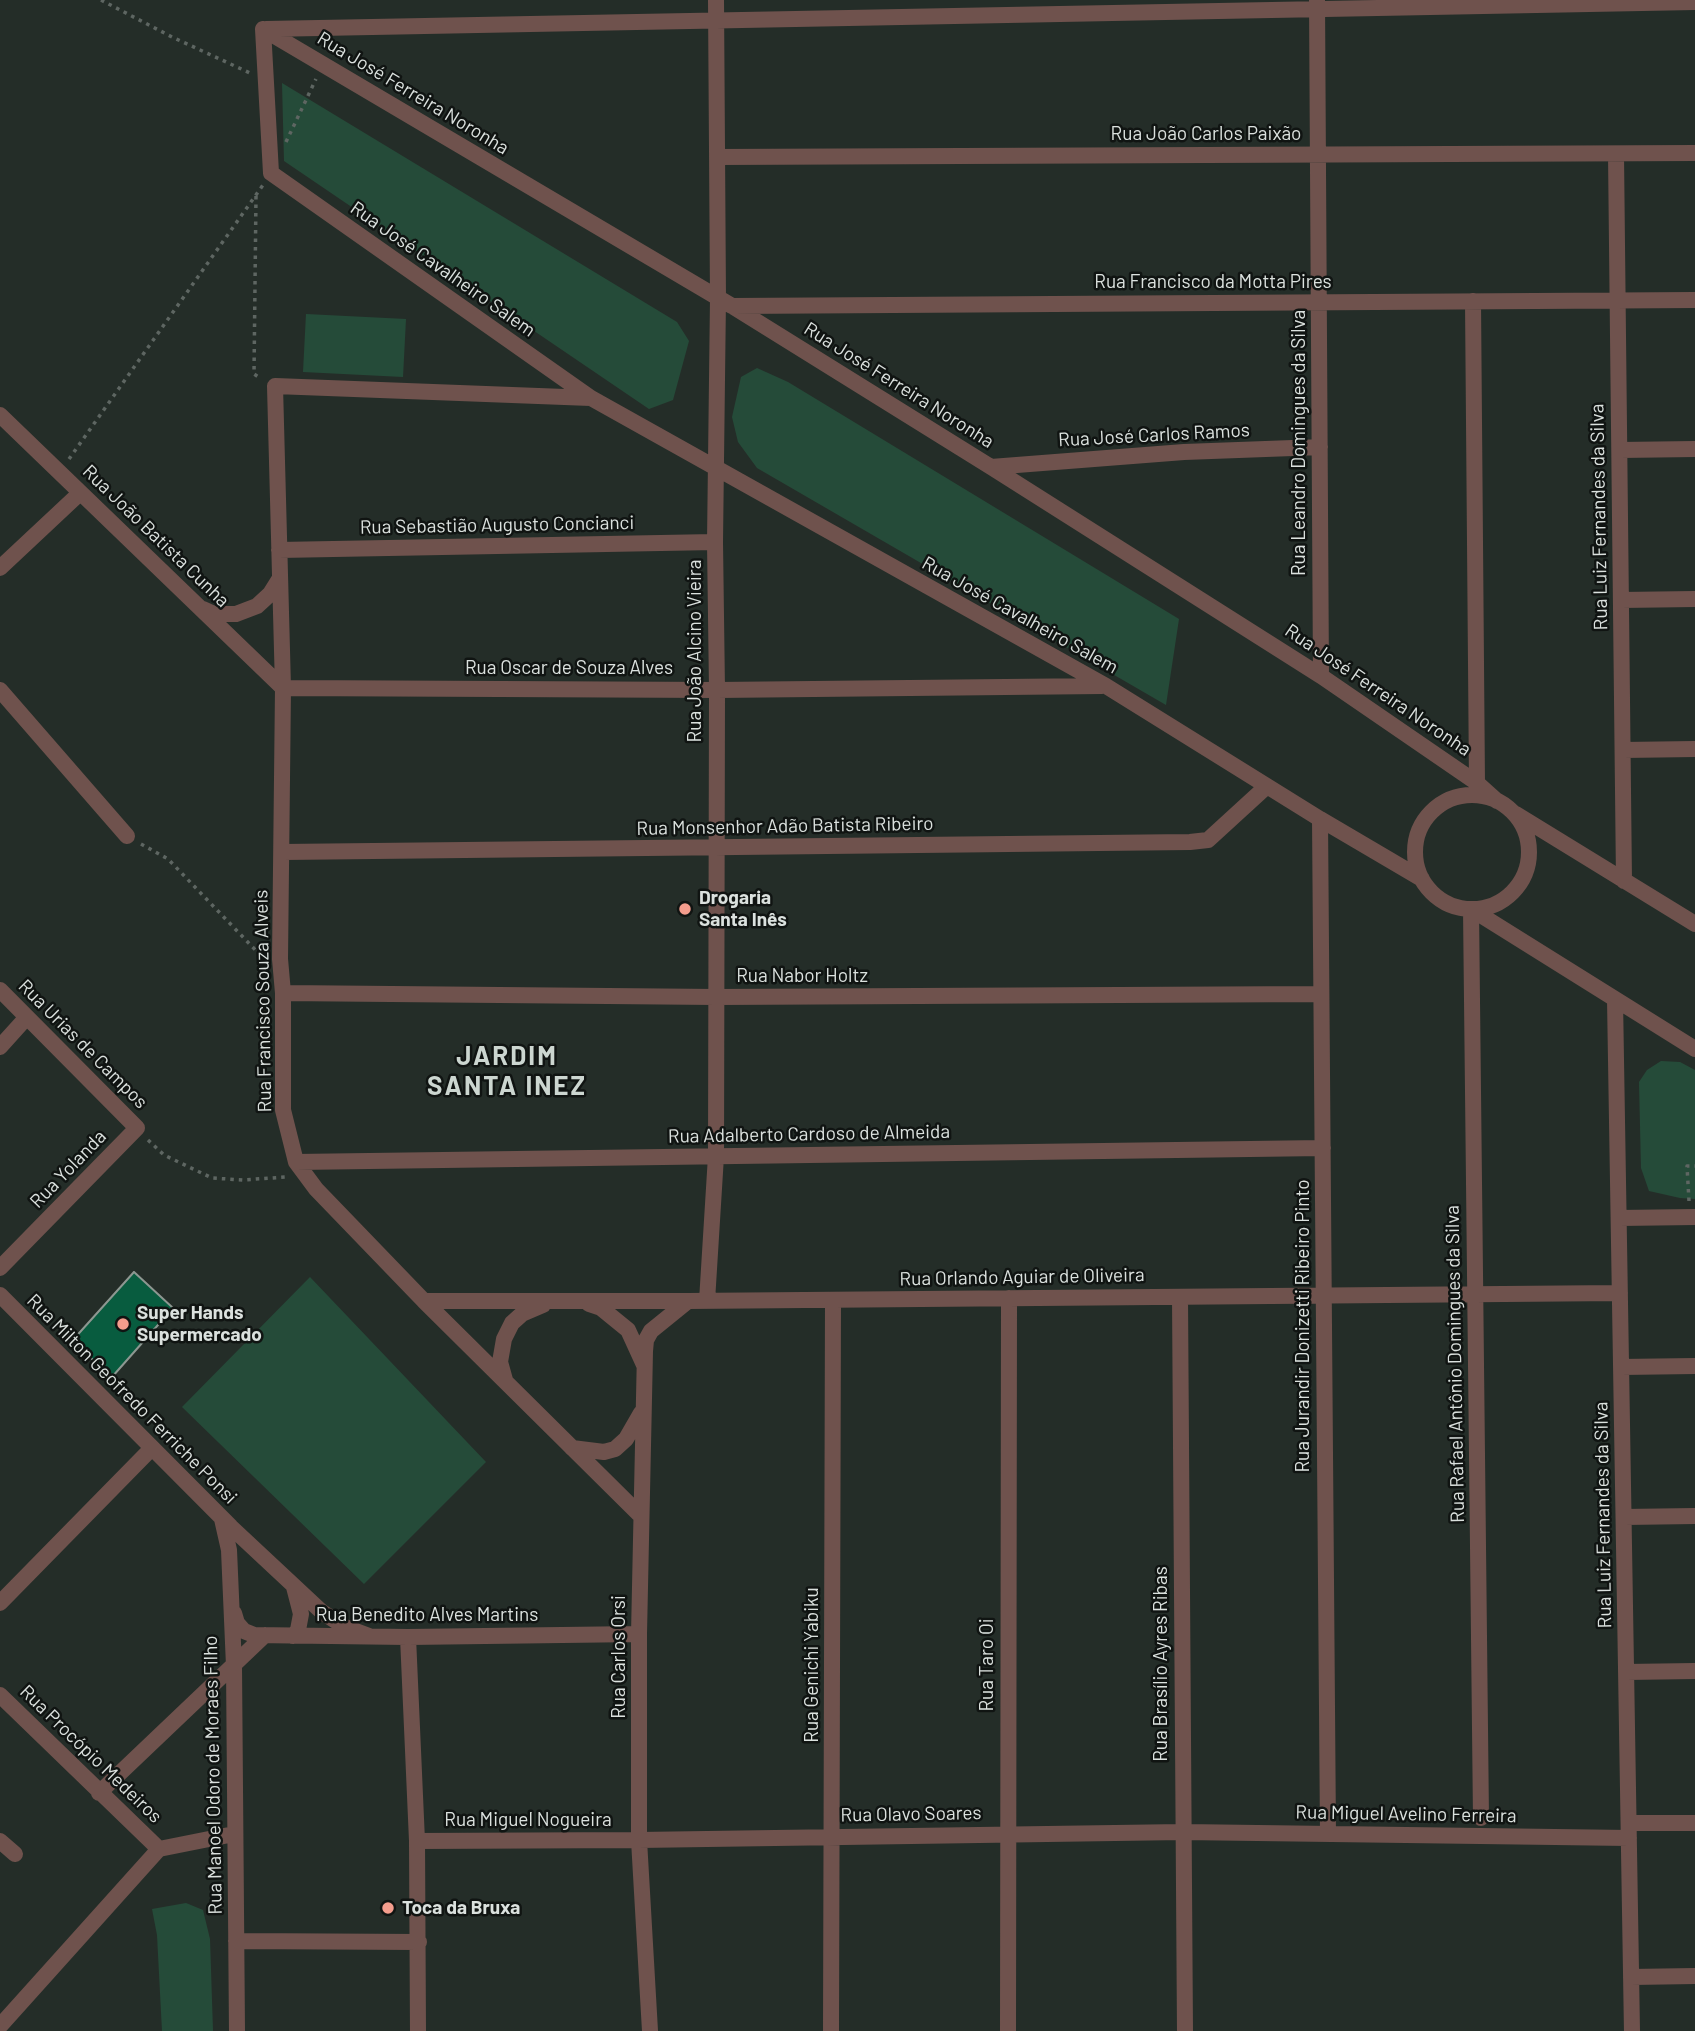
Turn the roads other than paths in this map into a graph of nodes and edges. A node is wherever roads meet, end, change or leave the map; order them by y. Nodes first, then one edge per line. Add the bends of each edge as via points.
1 (716, 0) edge
2 (1695, 2) edge
3 (1317, 4) edge
4 (716, 21) junction
5 (263, 29) junction
6 (1695, 153) edge
7 (1616, 154) junction
8 (1318, 155) junction
9 (717, 157) junction
10 (1618, 300) junction
11 (1695, 300) edge
12 (1473, 301) junction
13 (725, 302) junction
14 (1319, 302) junction
15 (275, 386) joint
16 (591, 398) junction
17 (0, 415) edge
18 (1320, 447) junction
19 (1695, 449) edge
20 (1619, 450) junction
21 (991, 467) junction
22 (716, 470) junction
23 (80, 493) junction
24 (715, 542) junction
25 (279, 550) junction
26 (0, 568) edge
27 (280, 578) junction
28 (1695, 599) edge
29 (1621, 600) junction
30 (198, 606) junction
31 (1321, 676) junction
32 (1106, 686) junction
33 (283, 688) junction
34 (0, 690) edge
35 (718, 690) junction
36 (1695, 749) edge
37 (1623, 750) junction
38 (1477, 783) junction
39 (1267, 786) junction
40 (1504, 806) junction
41 (1320, 819) junction
42 (127, 836) road end
43 (717, 848) junction
44 (283, 852) junction
45 (1422, 879) junction
46 (1624, 881) junction
47 (1471, 909) junction
48 (1695, 910) edge
49 (1673, 911) junction
50 (1695, 924) edge
51 (0, 990) edge
52 (283, 993) junction
53 (1321, 994) junction
54 (716, 997) junction
55 (1615, 999) junction
56 (27, 1017) junction
57 (0, 1046) edge
58 (1695, 1049) edge
59 (137, 1128) joint
60 (1323, 1148) junction
61 (716, 1156) junction
62 (296, 1162) junction
63 (1692, 1217) edge
64 (1619, 1218) junction
65 (0, 1268) edge
66 (1620, 1293) junction
67 (1476, 1294) junction
68 (1324, 1296) junction
69 (0, 1297) edge
70 (1180, 1297) junction
71 (1009, 1298) junction
72 (833, 1300) junction
73 (424, 1301) junction
74 (552, 1301) junction
75 (582, 1301) junction
76 (688, 1301) junction
77 (708, 1301) junction
78 (1695, 1366) edge
79 (645, 1367) junction
80 (1621, 1367) junction
81 (505, 1381) junction
82 (644, 1406) junction
83 (152, 1448) junction
84 (572, 1448) junction
85 (641, 1516) junction
86 (1695, 1516) edge
87 (1624, 1517) junction
88 (222, 1519) junction
89 (250, 1546) junction
90 (230, 1560) junction
91 (294, 1587) junction
92 (0, 1603) edge
93 (232, 1607) junction
94 (639, 1634) junction
95 (265, 1635) junction
96 (293, 1636) junction
97 (369, 1636) junction
98 (408, 1637) junction
99 (234, 1666) junction
100 (1695, 1671) edge
101 (1626, 1672) junction
102 (0, 1695) edge
103 (99, 1793) junction
104 (1481, 1818) dead end
105 (1695, 1823) edge
106 (1629, 1830) junction
107 (1183, 1832) junction
108 (234, 1833) junction
109 (1008, 1834) junction
110 (1328, 1834) junction
111 (833, 1836) junction
112 (639, 1840) junction
113 (0, 1841) edge
114 (417, 1841) junction
115 (159, 1849) junction
116 (15, 1854) dead end
117 (236, 1941) junction
118 (419, 1942) junction
119 (1695, 1976) edge
120 (1631, 1977) junction
121 (0, 2026) edge
122 (237, 2031) edge
123 (418, 2031) edge
124 (650, 2031) edge
125 (831, 2031) edge
126 (1008, 2031) edge
127 (1185, 2031) edge
128 (1632, 2031) edge

1 - 4 street, Rua João Alcino Vieira
2 - 3 street
3 - 4 street
3 - 8 street, Rua Leandro Domingues da Silva
4 - 5 street
4 - 9 street, Rua João Alcino Vieira
5 - 13 street, Rua José Ferreira Noronha
5 - 16 street, Rua José Cavalheiro Salem via 271,173
6 - 7 street, Rua João Carlos Paixão
7 - 8 street, Rua João Carlos Paixão
7 - 10 street, Rua Luiz Fernandes da Silva
8 - 9 street, Rua João Carlos Paixão
8 - 14 street, Rua Leandro Domingues da Silva
9 - 13 street, Rua João Alcino Vieira
10 - 11 street, Rua Francisco da Motta Pires
10 - 12 street, Rua Francisco da Motta Pires
10 - 20 street, Rua Luiz Fernandes da Silva
12 - 14 street, Rua Francisco da Motta Pires
12 - 38 street
13 - 14 street, Rua Francisco da Motta Pires
13 - 21 street, Rua José Ferreira Noronha
13 - 22 street, Rua João Alcino Vieira
14 - 18 street, Rua Leandro Domingues da Silva
15 - 16 street, Rua José Cavalheiro Salem
15 - 25 street, Rua Francisco Souza Alveis
16 - 22 street, Rua José Cavalheiro Salem
17 - 23 street, Rua João Batista Cunha
18 - 21 street, Rua José Carlos Ramos
18 - 31 street, Rua Leandro Domingues da Silva
19 - 20 street
20 - 29 street, Rua Luiz Fernandes da Silva
21 - 31 street, Rua José Ferreira Noronha
22 - 24 street, Rua João Alcino Vieira
22 - 32 street, Rua José Cavalheiro Salem
23 - 26 street
23 - 30 street, Rua João Batista Cunha
24 - 25 street, Rua Sebastião Augusto Concianci
24 - 35 street, Rua João Alcino Vieira
25 - 27 street, Rua Francisco Souza Alveis
27 - 30 street via 257,606 236,614 214,614
27 - 33 street, Rua Francisco Souza Alveis
28 - 29 street
29 - 37 street, Rua Luiz Fernandes da Silva
30 - 33 street, Rua João Batista Cunha
31 - 38 street, Rua José Ferreira Noronha
32 - 35 street, Rua Oscar de Souza Alves
32 - 39 street, Rua José Cavalheiro Salem
33 - 35 street, Rua Oscar de Souza Alves
33 - 44 street, Rua Francisco Souza Alveis
34 - 42 street
35 - 43 street, Rua João Alcino Vieira
36 - 37 street
37 - 46 street, Rua Luiz Fernandes da Silva
38 - 40 street, Rua José Ferreira Noronha
39 - 41 street, Rua José Cavalheiro Salem
39 - 43 street, Rua Monsenhor Adão Batista Ribeiro via 1208,840
40 - 45 street via 1476,795 1455,797 1436,808 1418,835 1416,857
40 - 46 street, Rua José Ferreira Noronha
40 - 47 street via 1521,823 1528,844 1524,876 1501,901
41 - 45 street, Rua José Cavalheiro Salem
41 - 53 street, Rua Jurandir Donizetti Ribeiro Pinto
43 - 44 street, Rua Monsenhor Adão Batista Ribeiro
43 - 54 street, Rua João Alcino Vieira
44 - 52 street, Rua Francisco Souza Alveis
45 - 47 street via 1437,897
46 - 49 street, Rua José Ferreira Noronha
47 - 55 street
47 - 67 street, Rua Rafael Antônio Domingues da Silva
48 - 49 street
49 - 50 street, Rua José Ferreira Noronha
51 - 56 street, Rua Urias de Campos
52 - 54 street, Rua Nabor Holtz
52 - 62 street, Rua Francisco Souza Alveis via 283,1110
53 - 54 street, Rua Nabor Holtz
53 - 60 street, Rua Jurandir Donizetti Ribeiro Pinto
54 - 61 street, Rua João Alcino Vieira
55 - 58 street
55 - 64 street, Rua Luiz Fernandes da Silva
56 - 57 street
56 - 59 street, Rua Urias de Campos
59 - 65 street, Rua Yolanda
60 - 61 street, Rua Adalberto Cardoso de Almeida
60 - 68 street, Rua Jurandir Donizetti Ribeiro Pinto
61 - 62 street, Rua Adalberto Cardoso de Almeida
61 - 77 street, Rua João Alcino Vieira
62 - 73 street, Rua Francisco Souza Alveis
63 - 64 street
64 - 66 street, Rua Luiz Fernandes da Silva
66 - 67 street, Rua Orlando Aguiar de Oliveira
66 - 80 street, Rua Luiz Fernandes da Silva
67 - 68 street, Rua Orlando Aguiar de Oliveira
67 - 104 street, Rua Rafael Antônio Domingues da Silva
68 - 70 street, Rua Orlando Aguiar de Oliveira
68 - 110 street, Rua Jurandir Donizetti Ribeiro Pinto
69 - 83 street, Rua Milton Geofredo Ferriche Ponsi
70 - 71 street, Rua Orlando Aguiar de Oliveira
70 - 107 street, Rua Brasílio Ayres Ribas
71 - 72 street, Rua Orlando Aguiar de Oliveira
71 - 109 street, Rua Taro Oi
72 - 77 street, Rua Orlando Aguiar de Oliveira
72 - 111 street, Rua Genichi Yabiku
73 - 74 street, Rua Orlando Aguiar de Oliveira
73 - 81 street, Rua Francisco Souza Alveis
74 - 75 street, Rua Orlando Aguiar de Oliveira
74 - 81 street via 512,1323 500,1363
75 - 76 street, Rua Orlando Aguiar de Oliveira
75 - 79 street via 601,1308 628,1330
76 - 77 street, Rua Orlando Aguiar de Oliveira
76 - 79 street, Rua Carlos Orsi via 651,1331
78 - 80 street
79 - 82 street, Rua Carlos Orsi
80 - 87 street, Rua Luiz Fernandes da Silva
81 - 84 street, Rua Francisco Souza Alveis
82 - 84 street via 626,1439 615,1449
82 - 85 street, Rua Carlos Orsi
83 - 88 street, Rua Milton Geofredo Ferriche Ponsi
83 - 92 street
84 - 85 street, Rua Francisco Souza Alveis
85 - 94 street, Rua Carlos Orsi
86 - 87 street
87 - 101 street, Rua Luiz Fernandes da Silva
88 - 89 street, Rua Milton Geofredo Ferriche Ponsi
88 - 90 street, Rua Manoel Odoro de Moraes Filho
89 - 90 street via 238,1546
89 - 91 street, Rua Milton Geofredo Ferriche Ponsi
90 - 93 street, Rua Manoel Odoro de Moraes Filho
91 - 96 street via 301,1615
91 - 97 street, Rua Milton Geofredo Ferriche Ponsi via 322,1612
93 - 95 street, Rua Benedito Alves Martins via 244,1631
93 - 99 street, Rua Manoel Odoro de Moraes Filho
94 - 98 street, Rua Benedito Alves Martins
94 - 112 street, Rua Carlos Orsi
95 - 96 street, Rua Benedito Alves Martins
95 - 99 street
96 - 97 street, Rua Benedito Alves Martins
97 - 98 street, Rua Benedito Alves Martins
98 - 114 street
99 - 103 street
99 - 108 street, Rua Manoel Odoro de Moraes Filho
100 - 101 street
101 - 106 street, Rua Luiz Fernandes da Silva
102 - 103 street, Rua Procópio Medeiros
103 - 115 street, Rua Procópio Medeiros
105 - 106 street, Rua Miguel Avelino Ferreira
106 - 110 street, Rua Miguel Avelino Ferreira
106 - 120 street, Rua Luiz Fernandes da Silva
107 - 109 street, Rua Olavo Soares
107 - 110 street, Rua Miguel Avelino Ferreira
107 - 127 street, Rua Brasílio Ayres Ribas
108 - 115 street, Rua Procópio Medeiros
108 - 117 street, Rua Manoel Odoro de Moraes Filho
109 - 111 street, Rua Olavo Soares
109 - 126 street, Rua Taro Oi
111 - 112 street, Rua Olavo Soares
111 - 125 street, Rua Genichi Yabiku
112 - 114 street, Rua Miguel Nogueira
112 - 124 street, Rua Carlos Orsi
113 - 116 street
114 - 118 street
115 - 121 street
117 - 118 street
117 - 122 street, Rua Manoel Odoro de Moraes Filho
118 - 123 street
119 - 120 street
120 - 128 street, Rua Luiz Fernandes da Silva

